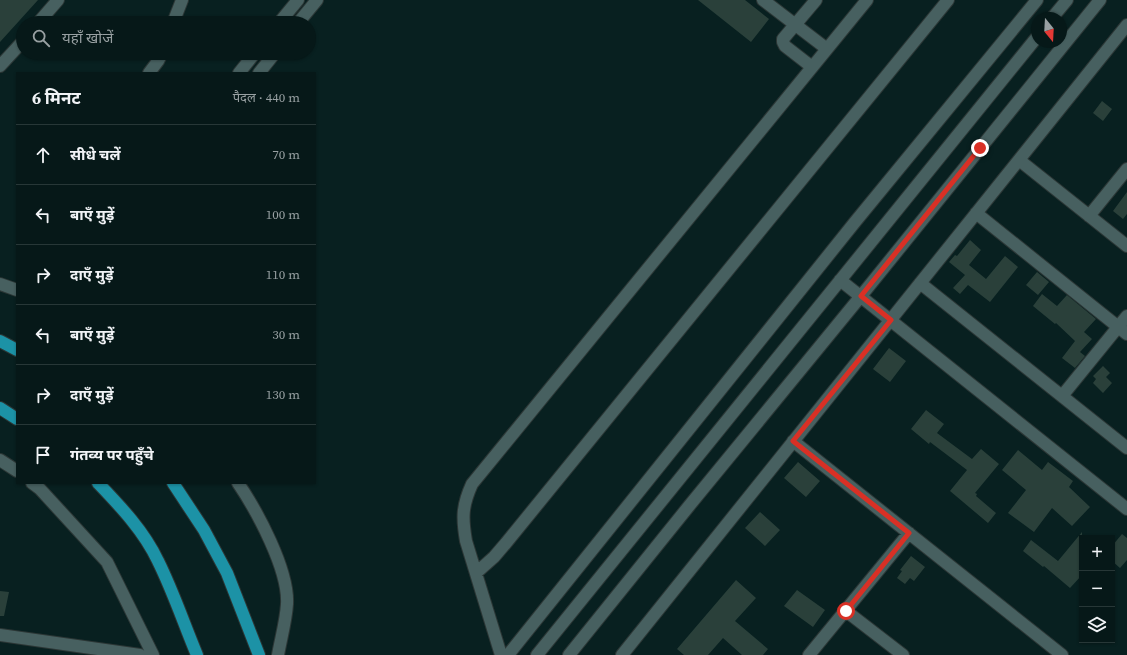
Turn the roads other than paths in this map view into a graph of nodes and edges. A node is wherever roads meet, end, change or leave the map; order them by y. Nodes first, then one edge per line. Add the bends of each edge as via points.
1 (58, 0) edge
2 (182, 0) edge
3 (298, 0) edge
4 (317, 0) edge
5 (763, 0) edge
6 (816, 0) edge
7 (867, 0) edge
8 (948, 0) edge
9 (1037, 0) edge
10 (1067, 0) edge
11 (1100, 0) edge
12 (1057, 12) edge
13 (44, 16) edge
14 (176, 16) edge
15 (285, 16) edge
16 (304, 16) edge
17 (796, 24) junction
18 (1127, 25) edge
19 (1031, 44) edge
20 (16, 49) edge
21 (827, 49) junction
22 (159, 60) edge
23 (249, 60) edge
24 (269, 60) edge
25 (0, 66) edge
26 (812, 67) junction
27 (150, 72) edge
28 (240, 72) edge
29 (260, 72) edge
30 (1019, 160) junction
31 (1127, 169) edge
32 (976, 213) junction
33 (1090, 216) junction
34 (1127, 246) edge
35 (840, 280) junction
36 (920, 283) junction
37 (0, 284) edge
38 (16, 290) edge
39 (861, 296) junction
40 (1127, 316) edge
41 (891, 320) junction
42 (1123, 331) edge
43 (0, 341) edge
44 (16, 349) edge
45 (1062, 396) junction
46 (0, 408) edge
47 (16, 418) edge
48 (793, 441) junction
49 (1127, 448) edge
50 (0, 460) edge
51 (16, 470) edge
52 (33, 484) edge
53 (99, 484) edge
54 (174, 484) edge
55 (239, 484) edge
56 (1127, 509) edge
57 (909, 533) junction
58 (476, 573) junction
59 (846, 611) junction
60 (0, 636) edge
61 (140, 655) edge
62 (153, 655) edge
63 (197, 655) edge
64 (259, 655) edge
65 (278, 655) edge
66 (501, 655) edge
67 (508, 655) edge
68 (537, 655) edge
69 (569, 655) edge
70 (622, 655) edge
71 (809, 655) edge
72 (903, 655) edge
73 (1062, 655) edge

1 - 13 street
2 - 14 street
3 - 15 street
4 - 16 street
5 - 17 street
6 - 17 street
7 - 21 street
8 - 58 street via 511,537
9 - 67 street
10 - 12 street
11 - 39 street
17 - 21 street
17 - 26 street via 783,42
18 - 30 street
19 - 35 street
20 - 25 street
21 - 26 street
22 - 27 street
23 - 28 street
24 - 29 street
26 - 58 street via 472,484 463,508 463,523
30 - 32 street
30 - 33 street
31 - 33 street
32 - 36 street
32 - 42 street
33 - 34 street
35 - 39 street
35 - 68 street
36 - 41 street
36 - 45 street
37 - 38 street
39 - 41 street
39 - 69 street
40 - 42 street
41 - 48 street
41 - 56 street
42 - 45 street
43 - 44 main road
45 - 49 street
46 - 47 main road
48 - 57 street
48 - 70 street
50 - 51 street
52 - 62 street via 107,562
53 - 63 main road via 138,528 158,560
54 - 64 main road via 204,530 227,573
55 - 65 street via 266,531 283,577 287,602
57 - 59 street
57 - 73 street
58 - 66 street
59 - 71 street
59 - 72 street
60 - 61 street

